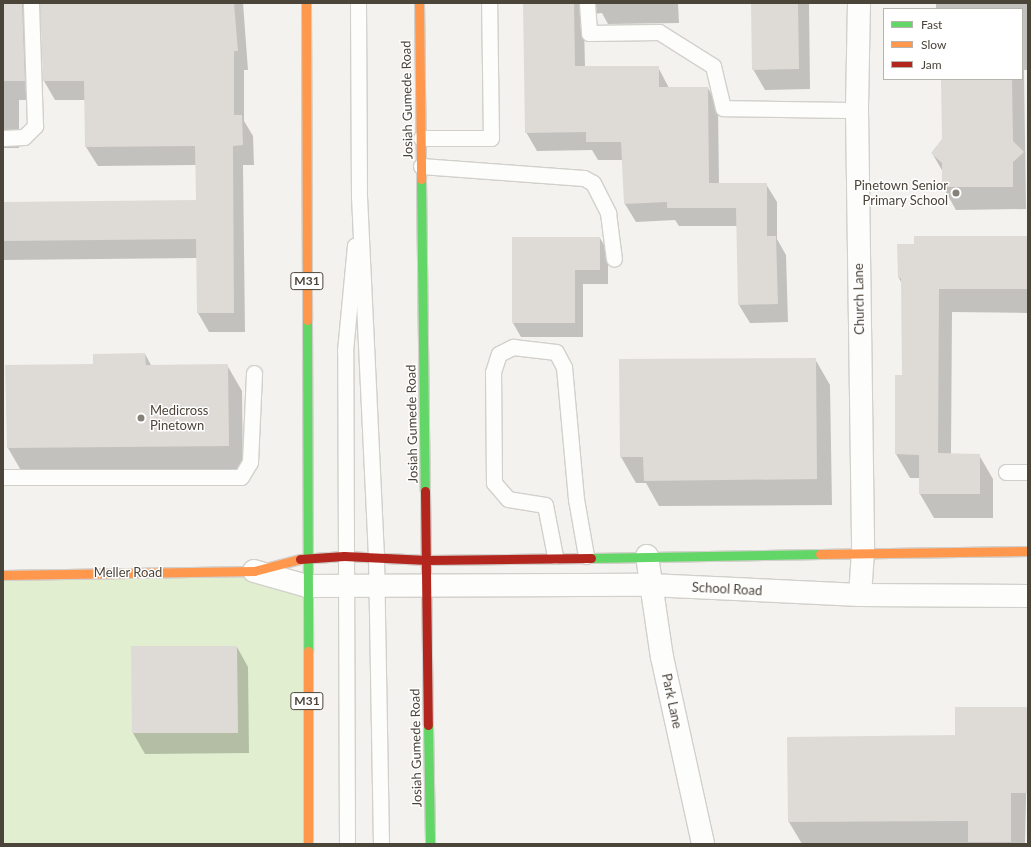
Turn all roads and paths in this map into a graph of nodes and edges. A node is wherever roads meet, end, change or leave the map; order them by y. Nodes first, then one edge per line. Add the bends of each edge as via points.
1 (31, 3) edge
2 (306, 3) edge
3 (358, 3) edge
4 (419, 3) edge
5 (489, 3) edge
6 (587, 3) edge
7 (859, 3) edge
8 (857, 110) junction
9 (3, 138) edge
10 (421, 138) junction
11 (421, 166) junction
12 (359, 196) junction
13 (614, 259) dead end
14 (254, 374) dead end
15 (1006, 472) dead end
16 (1028, 472) edge
17 (3, 478) edge
18 (1028, 551) edge
19 (863, 552) junction
20 (344, 556) junction
21 (554, 556) junction
22 (586, 556) junction
23 (646, 556) junction
24 (376, 557) junction
25 (306, 558) junction
26 (427, 560) junction
27 (254, 571) junction
28 (3, 575) edge
29 (344, 585) junction
30 (376, 585) junction
31 (649, 585) junction
32 (307, 586) junction
33 (427, 587) junction
34 (860, 595) junction
35 (1028, 596) edge
36 (308, 844) edge
37 (347, 844) edge
38 (381, 844) edge
39 (430, 844) edge
40 (704, 844) edge

1 - 9 lane via 35,126 24,137
2 - 25 main road, M31
3 - 12 lane
4 - 10 main road, Josiah Gumede Road
5 - 10 lane via 491,138
6 - 8 lane via 589,33 659,32 712,66 723,108
7 - 8 street, Church Lane
8 - 19 street, Church Lane
10 - 11 main road, Josiah Gumede Road
11 - 13 lane via 584,178 593,183 608,213
11 - 26 main road, Josiah Gumede Road
12 - 20 lane via 345,351
12 - 24 lane
14 - 17 lane via 250,462 241,476
15 - 16 lane
18 - 19 main road
19 - 23 main road
19 - 34 street, Church Lane
20 - 24 main road, Meller Road
20 - 25 main road, Meller Road
20 - 29 lane
21 - 22 main road
21 - 22 lane via 548,508 539,503 508,499 494,483 493,372 499,354 513,347 556,352 564,367 576,499
21 - 26 main road
22 - 23 main road
23 - 31 street, Park Lane
24 - 26 main road, Meller Road
24 - 30 lane
25 - 27 main road, Meller Road
25 - 32 main road, M31
26 - 33 main road, Josiah Gumede Road
27 - 28 main road, Meller Road
27 - 32 street, Meller Road
29 - 30 street, Meller Road
29 - 32 street, Meller Road
29 - 37 lane
30 - 33 street, School Road
30 - 38 lane
31 - 33 street, School Road via 484,583
31 - 34 street, School Road
31 - 40 street, Park Lane
32 - 36 main road, M31
33 - 39 main road, Josiah Gumede Road
34 - 35 street, School Road

